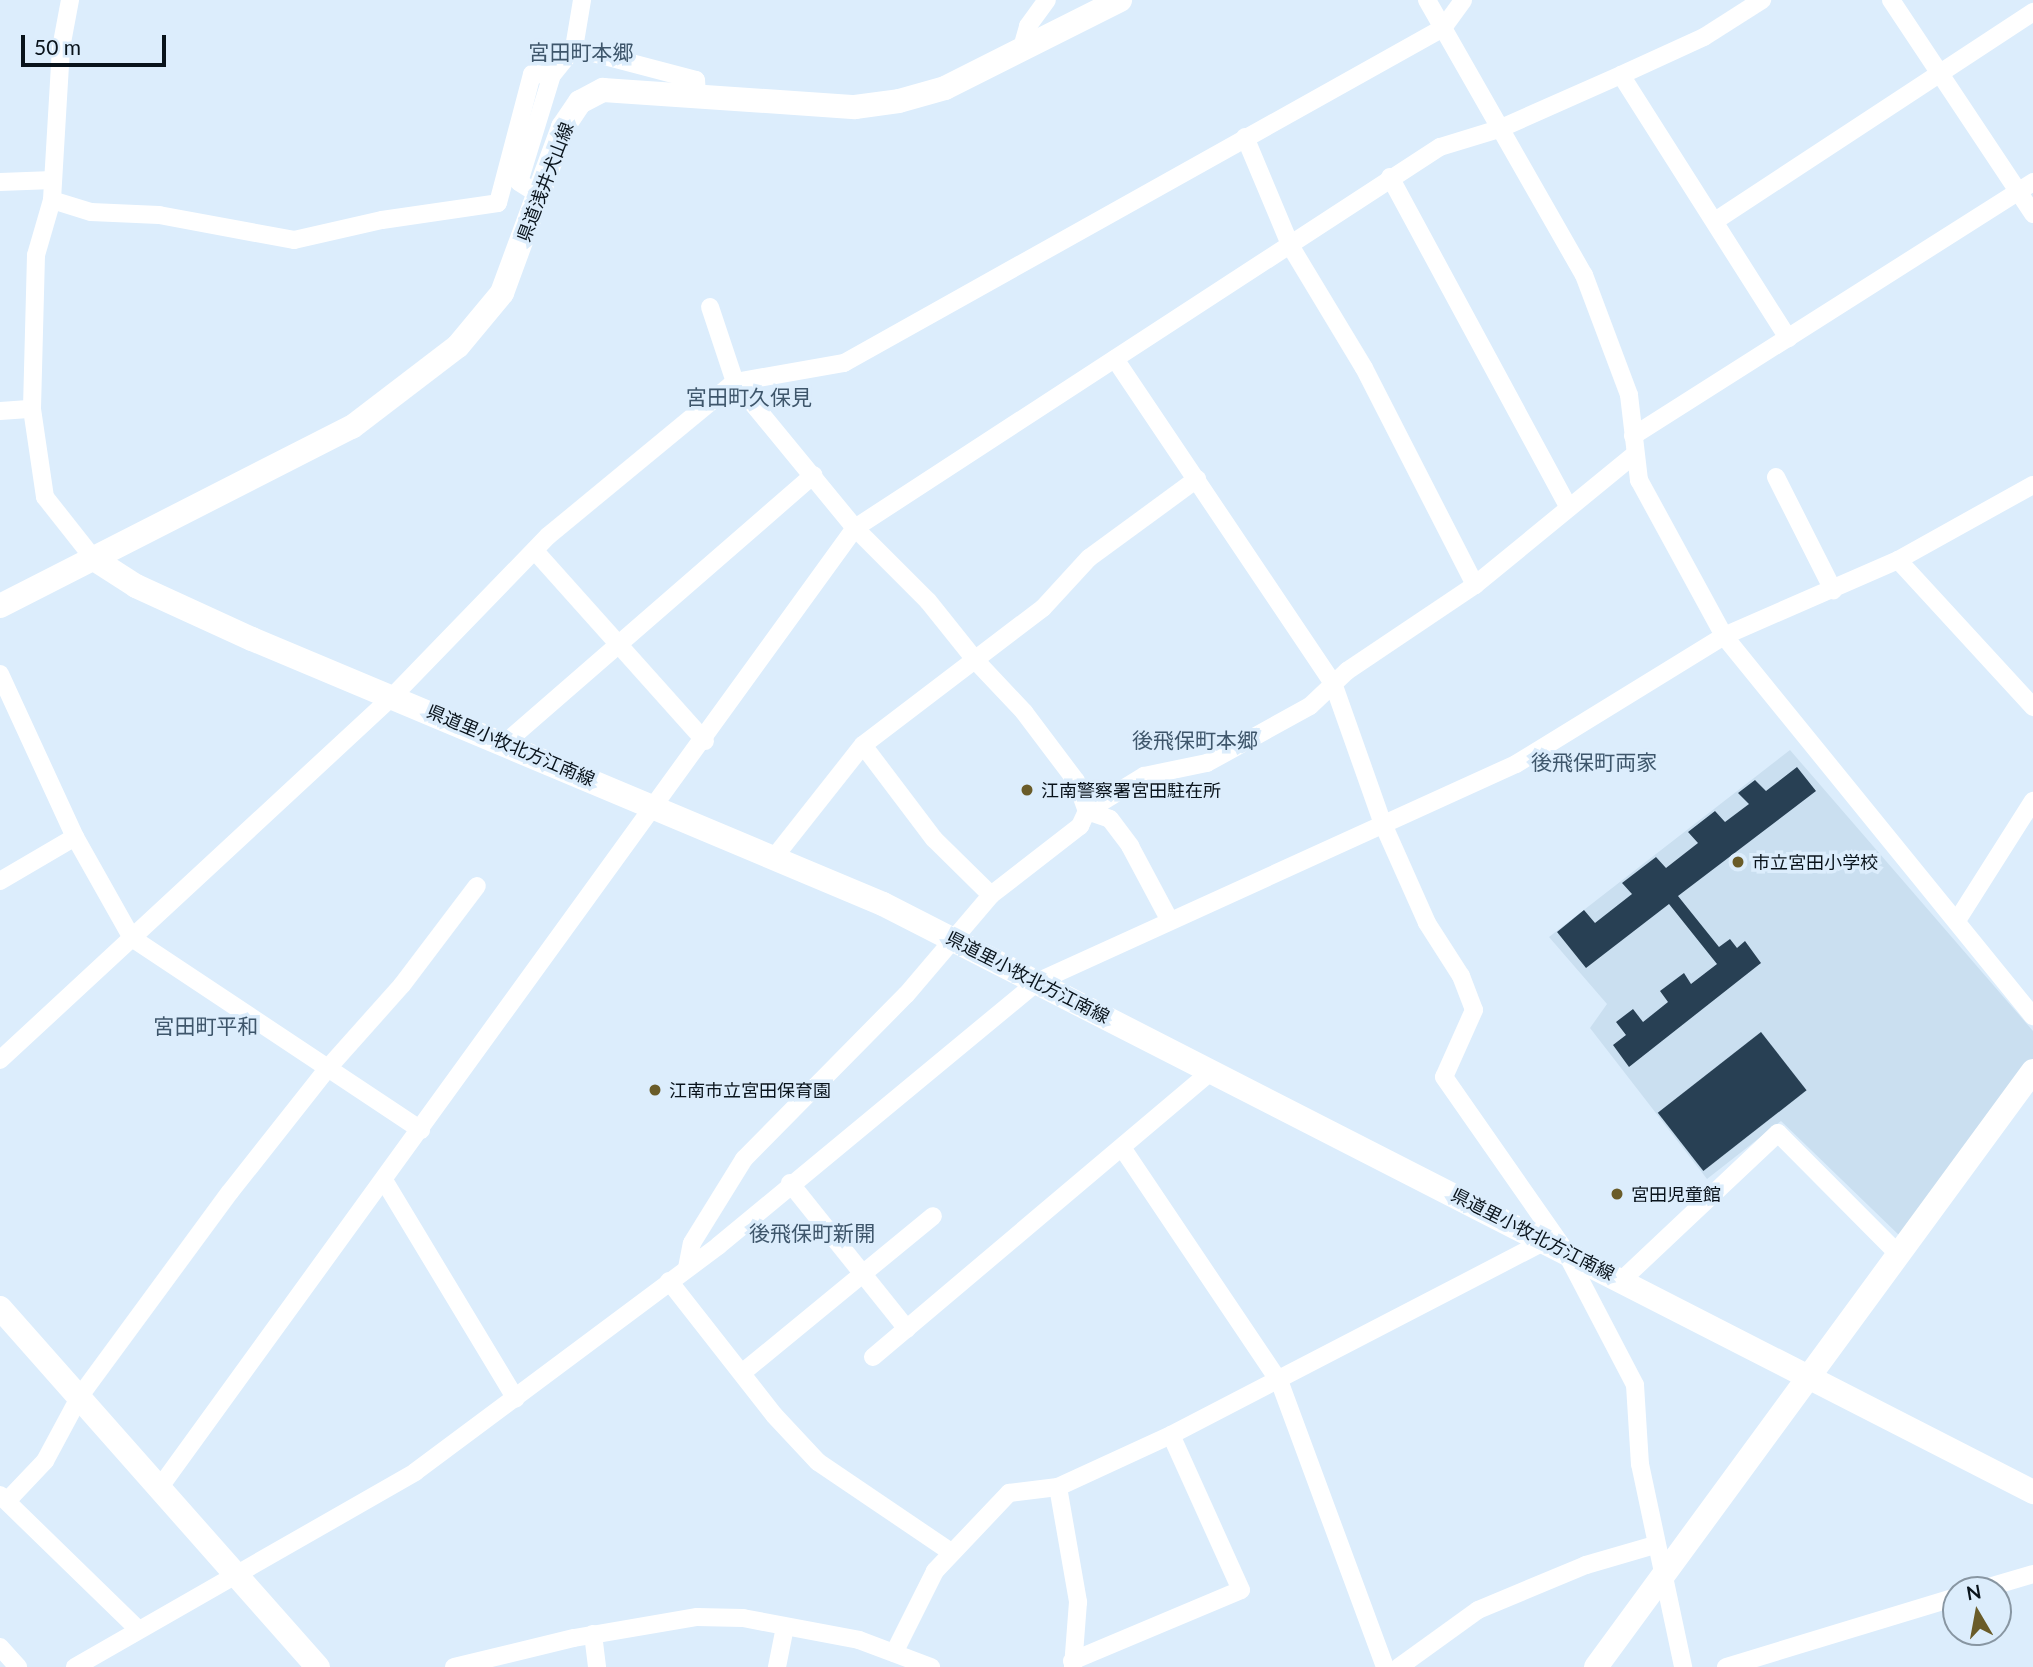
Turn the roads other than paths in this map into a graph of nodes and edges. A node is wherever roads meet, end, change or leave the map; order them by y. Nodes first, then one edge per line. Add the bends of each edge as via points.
1 (70, 0) edge
2 (582, 0) edge
3 (1048, 0) edge
4 (1119, 0) edge
5 (1427, 0) edge
6 (1463, 0) edge
7 (1762, 0) edge
8 (1891, 0) edge
9 (2033, 12) edge
10 (1443, 28) junction
11 (574, 48) junction
12 (1021, 51) junction
13 (1939, 73) junction
14 (552, 75) junction
15 (1621, 75) junction
16 (696, 94) junction
17 (1499, 129) junction
18 (1245, 137) junction
19 (1390, 177) junction
20 (53, 180) junction
21 (0, 182) edge
22 (2025, 187) edge
23 (538, 194) junction
24 (52, 200) junction
25 (2033, 214) edge
26 (1715, 221) junction
27 (1291, 247) junction
28 (710, 307) dead end
29 (1788, 338) junction
30 (1115, 359) junction
31 (735, 382) junction
32 (32, 409) junction
33 (0, 411) edge
34 (1634, 445) junction
35 (813, 475) junction
36 (1776, 477) dead end
37 (1197, 479) junction
38 (2033, 485) edge
39 (1568, 506) junction
40 (855, 528) junction
41 (535, 551) junction
42 (94, 559) junction
43 (1898, 560) junction
44 (1475, 585) junction
45 (1833, 590) junction
46 (0, 606) edge
47 (1724, 636) junction
48 (618, 644) junction
49 (976, 661) junction
50 (0, 674) edge
51 (1334, 683) junction
52 (393, 696) junction
53 (2033, 708) edge
54 (705, 741) junction
55 (505, 744) junction
56 (863, 745) junction
57 (2033, 801) edge
58 (656, 806) junction
59 (1087, 811) junction
60 (1382, 824) junction
61 (75, 837) junction
62 (776, 855) junction
63 (0, 881) edge
64 (477, 886) dead end
65 (991, 895) junction
66 (1169, 919) junction
67 (1958, 919) junction
68 (132, 938) junction
69 (956, 939) junction
70 (1037, 982) junction
71 (2033, 1016) edge
72 (0, 1060) edge
73 (328, 1068) junction
74 (1211, 1071) junction
75 (2033, 1072) edge
76 (421, 1130) junction
77 (1123, 1149) junction
78 (385, 1182) junction
79 (790, 1183) junction
80 (933, 1216) dead end
81 (1555, 1245) junction
82 (1896, 1253) junction
83 (687, 1268) junction
84 (863, 1275) junction
85 (1623, 1279) junction
86 (669, 1281) junction
87 (0, 1308) edge
88 (907, 1329) junction
89 (873, 1357) dead end
90 (742, 1373) junction
91 (1807, 1375) junction
92 (1280, 1383) junction
93 (80, 1396) junction
94 (516, 1399) junction
95 (1171, 1435) junction
96 (160, 1487) junction
97 (1058, 1487) junction
98 (2033, 1492) edge
99 (3, 1498) edge
100 (1655, 1545) junction
101 (951, 1552) junction
102 (234, 1572) junction
103 (2033, 1574) edge
104 (1664, 1577) junction
105 (2012, 1580) edge
106 (1942, 1601) edge
107 (785, 1627) junction
108 (138, 1629) junction
109 (593, 1634) junction
110 (0, 1647) edge
111 (894, 1653) junction
112 (1073, 1664) edge
113 (18, 1667) edge
114 (75, 1667) edge
115 (318, 1667) edge
116 (454, 1667) edge
117 (597, 1667) edge
118 (777, 1667) edge
119 (931, 1667) edge
120 (1385, 1667) edge
121 (1399, 1667) edge
122 (1596, 1667) edge
123 (1683, 1667) edge
124 (1726, 1667) edge

1 - 20 street via 61,48
2 - 11 street
3 - 12 street via 1028,26
4 - 12 main road, 県道浅井犬山線
5 - 10 street
6 - 10 street
7 - 15 street via 1704,37
8 - 13 street
9 - 13 street
10 - 17 street
10 - 18 street
11 - 14 street
11 - 16 street via 696,80
12 - 16 main road, 県道浅井犬山線 via 944,88 899,102 855,107
13 - 22 street
13 - 26 street
14 - 23 street via 519,182
14 - 24 street via 532,74 498,202 382,220 294,240 159,215 91,212
15 - 17 street
15 - 26 street
16 - 23 main road, 県道浅井犬山線 via 603,90 580,102 563,127
17 - 19 street via 1440,147
17 - 34 street via 1584,275 1629,396
18 - 27 street
18 - 31 street via 844,363
19 - 27 street
19 - 39 street
20 - 21 street
20 - 24 street
22 - 25 street
22 - 29 street
23 - 42 main road, 県道浅井犬山線 via 502,293 458,346 412,385 352,427
24 - 32 street via 36,255
26 - 29 street
27 - 30 street
27 - 44 street via 1364,368
28 - 31 street
29 - 34 street
30 - 37 street
30 - 40 street
31 - 35 street
31 - 41 street
32 - 33 street
32 - 42 street via 45,497
34 - 39 street
34 - 47 street via 1639,480
35 - 40 street
35 - 48 street
36 - 45 street
37 - 49 street via 1089,558 1044,608
37 - 51 street
38 - 43 street
39 - 44 street
40 - 49 street via 928,601
40 - 54 street
41 - 48 street
41 - 52 street
42 - 46 main road
42 - 52 main road, 県道里小牧北方江南線 via 136,586
43 - 45 street
43 - 53 street
44 - 51 street
45 - 47 street
47 - 60 street via 1516,764
47 - 67 street
48 - 54 street
48 - 55 street
49 - 56 street
49 - 59 street via 1032,721 1076,781
50 - 61 street
51 - 59 street via 1310,706 1207,763 1144,776
51 - 60 street
52 - 55 main road, 県道里小牧北方江南線
52 - 68 street
54 - 58 street
55 - 58 main road, 県道里小牧北方江南線
56 - 62 street
56 - 65 street via 934,839
57 - 67 street
58 - 62 main road, 県道里小牧北方江南線
58 - 76 street
59 - 65 street via 1080,826
59 - 66 street via 1110,820 1130,846
60 - 66 street
60 - 81 street via 1427,923 1461,976 1474,1010 1444,1077
61 - 63 street
61 - 68 street
62 - 69 main road, 県道里小牧北方江南線
64 - 73 street via 402,985
65 - 69 street
66 - 70 street
67 - 71 street
68 - 72 street
68 - 73 street
69 - 70 main road, 県道里小牧北方江南線
69 - 83 street via 744,1159 692,1243
70 - 74 main road, 県道里小牧北方江南線
70 - 79 street
73 - 76 street
73 - 93 street
74 - 77 street
74 - 81 main road, 県道里小牧北方江南線
75 - 82 main road
76 - 78 street
77 - 88 street
77 - 92 street
78 - 94 street
78 - 96 street
79 - 83 street
79 - 84 street
80 - 84 street
81 - 85 main road, 県道里小牧北方江南線
81 - 92 street
81 - 100 street via 1635,1385 1640,1464
82 - 85 street via 1778,1133
82 - 91 main road
83 - 86 street
84 - 88 street
84 - 90 street
85 - 91 main road, 県道里小牧北方江南線
86 - 90 street
86 - 94 street
87 - 93 main road
88 - 89 street
90 - 101 street via 818,1462
91 - 98 main road, 県道里小牧北方江南線
91 - 104 main road
92 - 95 street
92 - 120 street
93 - 96 main road
93 - 99 street via 45,1461
94 - 102 street via 415,1472
95 - 97 street
95 - 112 street via 1241,1590
96 - 102 main road
97 - 101 street via 1009,1493
97 - 112 street via 1078,1602
99 - 108 street
100 - 104 street
100 - 121 street via 1586,1565 1478,1610
101 - 111 street via 914,1609
102 - 108 street
102 - 115 main road
103 - 105 street
104 - 122 main road
104 - 123 street
106 - 124 street
107 - 109 street via 743,1618 697,1617
107 - 111 street via 859,1640
107 - 118 street
108 - 114 street
109 - 116 street
109 - 117 street
110 - 113 street
111 - 119 street

